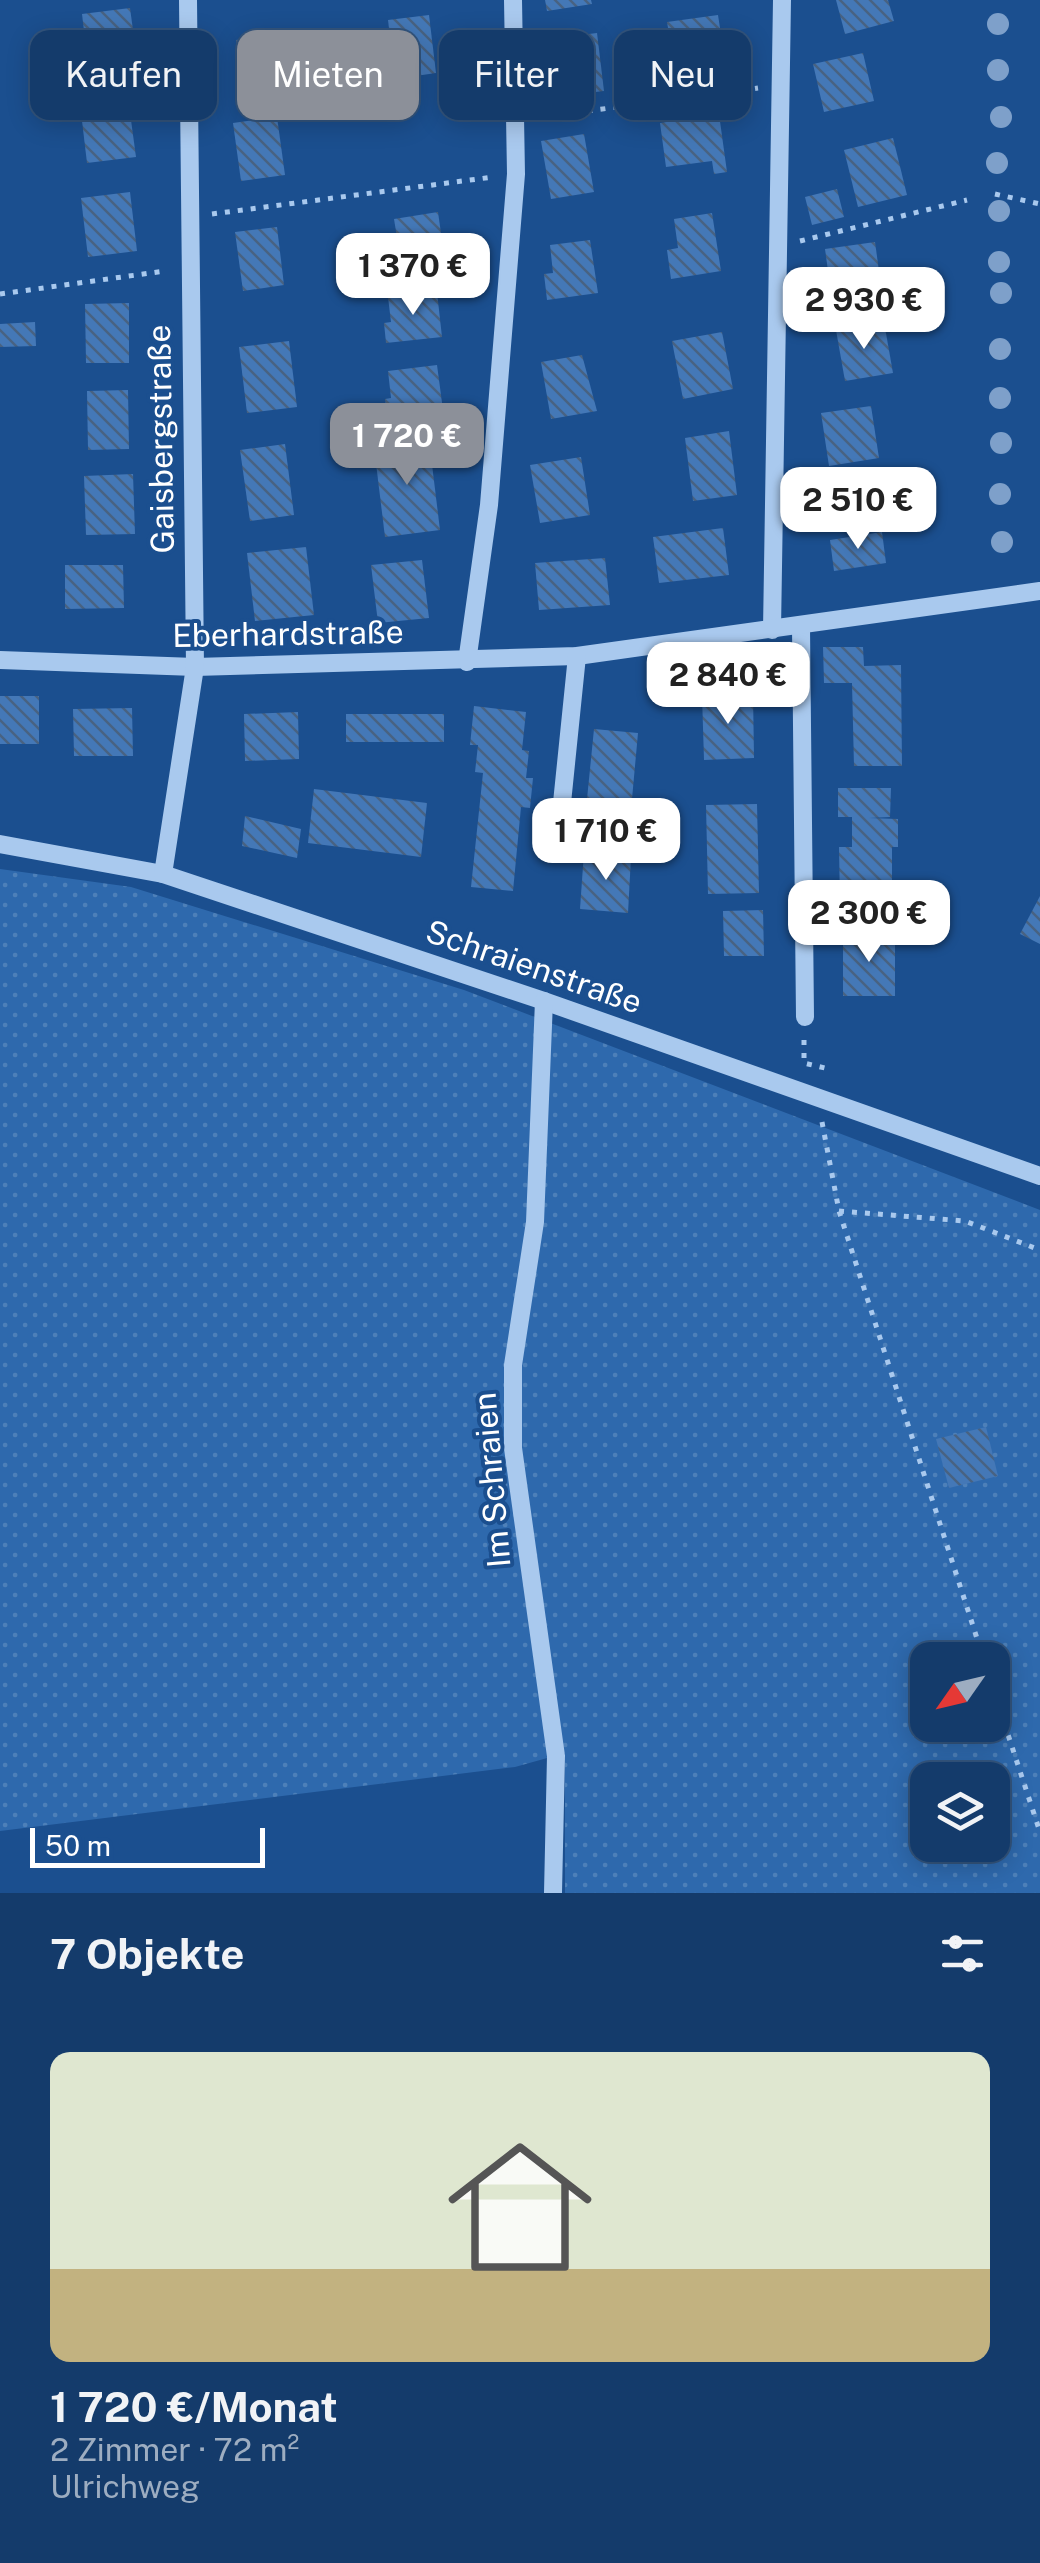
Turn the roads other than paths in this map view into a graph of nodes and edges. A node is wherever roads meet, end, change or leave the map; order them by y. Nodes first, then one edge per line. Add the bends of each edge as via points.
1 (188, 0) edge
2 (513, 0) edge
3 (782, 0) edge
4 (1040, 591) edge
5 (801, 627) junction
6 (772, 630) junction
7 (577, 656) junction
8 (0, 660) edge
9 (467, 662) junction
10 (195, 666) junction
11 (558, 842) dead end
12 (0, 844) edge
13 (163, 874) junction
14 (544, 1001) junction
15 (805, 1017) road end
16 (1040, 1176) edge
17 (553, 1893) edge

1 - 10 street, Gaisbergstraße
2 - 9 street via 516,174 490,505
3 - 6 street
4 - 5 street, Eberhardstraße
5 - 6 street, Eberhardstraße
5 - 15 street
6 - 7 street, Eberhardstraße
7 - 9 street, Eberhardstraße
7 - 11 street
8 - 10 street, Eberhardstraße
9 - 10 street, Eberhardstraße
10 - 13 street, Gaisbergstraße
12 - 13 street, Schraienstraße
13 - 14 street, Schraienstraße
14 - 16 street, Schraienstraße
14 - 17 street, Im Schraien via 536,1222 513,1365 513,1448 556,1756

